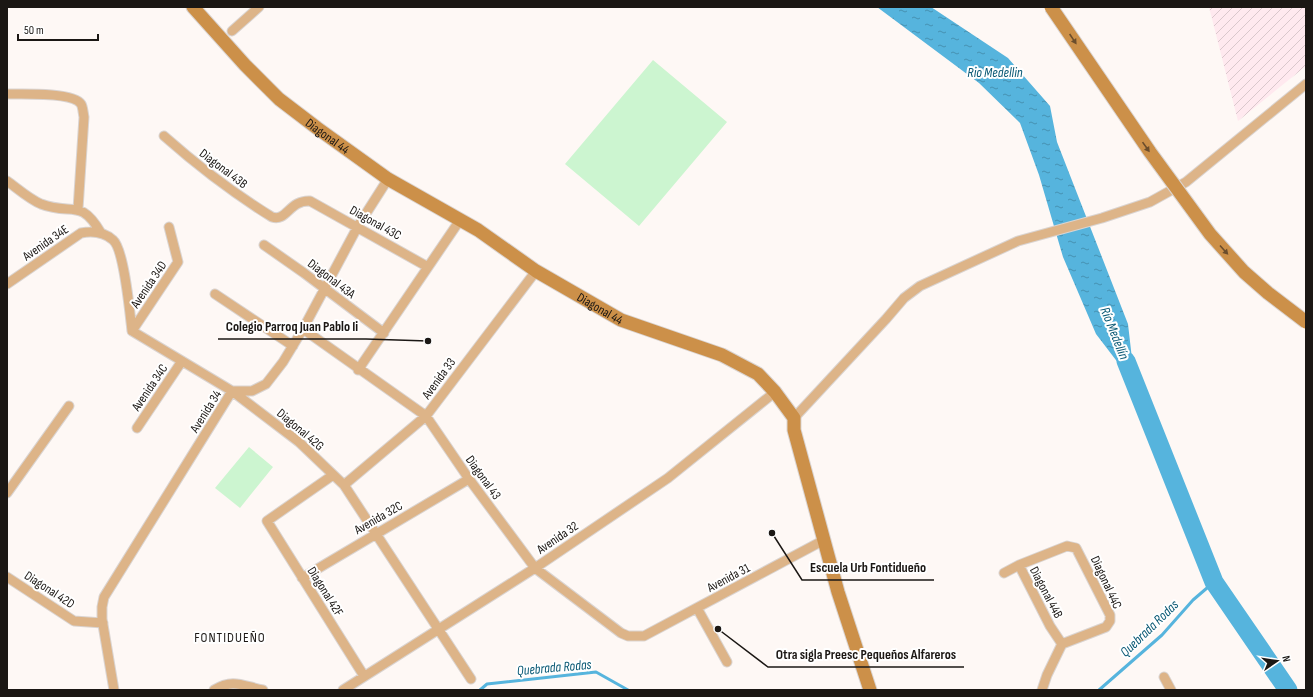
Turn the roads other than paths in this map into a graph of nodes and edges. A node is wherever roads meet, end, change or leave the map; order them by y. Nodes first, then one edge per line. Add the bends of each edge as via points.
1 (193, 7) edge
2 (259, 7) edge
3 (1051, 7) edge
4 (232, 31) dead end
5 (1306, 84) edge
6 (7, 94) edge
7 (164, 136) dead end
8 (388, 179) junction
9 (7, 181) edge
10 (310, 201) joint
11 (78, 209) junction
12 (460, 220) junction
13 (358, 226) junction
14 (169, 227) dead end
15 (102, 233) junction
16 (264, 245) dead end
17 (428, 266) junction
18 (536, 271) junction
19 (7, 284) edge
20 (324, 288) junction
21 (215, 294) dead end
22 (1306, 322) edge
23 (303, 329) junction
24 (132, 331) junction
25 (384, 333) junction
26 (293, 346) junction
27 (182, 362) junction
28 (358, 370) junction
29 (232, 391) junction
30 (775, 392) junction
31 (69, 406) dead end
32 (426, 416) junction
33 (794, 418) junction
34 (137, 428) dead end
35 (333, 475) junction
36 (469, 479) junction
37 (344, 485) junction
38 (7, 493) edge
39 (377, 532) junction
40 (824, 540) junction
41 (1019, 565) junction
42 (535, 568) junction
43 (1004, 573) dead end
44 (7, 577) edge
45 (302, 578) junction
46 (697, 608) junction
47 (103, 623) junction
48 (437, 629) junction
49 (644, 636) joint
50 (1062, 644) junction
51 (727, 662) dead end
52 (364, 676) junction
53 (1164, 676) dead end
54 (471, 679) dead end
55 (114, 690) edge
56 (214, 690) edge
57 (263, 690) edge
58 (343, 690) edge
59 (870, 690) edge
60 (1042, 690) edge
61 (1171, 690) edge

1 - 8 main road, Diagonal 44 via 279,99
2 - 4 street
3 -> 22 main road, bridge via 1150,152 1210,234 1244,272
5 - 33 street via 1186,182 1150,202 1018,241 940,276 904,298
6 - 11 street via 65,96 75,98 81,104 84,117
7 - 10 street, Diagonal 43B via 234,194 272,217 283,216 297,202
8 - 12 main road, Diagonal 44
8 - 13 street, Avenida 34
9 - 11 street via 40,204 62,209
10 - 13 street, Diagonal 43C
11 - 15 street via 88,214
12 - 17 street
12 - 18 main road, Diagonal 44
13 - 17 street, Diagonal 43C
13 - 20 street, Avenida 34
14 - 24 street, Avenida 34D via 178,262
15 - 19 street, Avenida 34E via 80,233
15 - 24 street via 114,240 120,253
16 - 20 street, Diagonal 43A
17 - 25 street
18 - 30 main road, Diagonal 44 via 621,320 722,355 758,374
18 - 32 street, Avenida 33
20 - 23 street, Avenida 34
20 - 25 street, Diagonal 43A
21 - 26 street
23 - 26 street, Avenida 34
23 - 28 street, Diagonal 43
24 - 27 street, Diagonal 42G
25 - 28 street
26 - 29 street, Avenida 34 via 266,384 252,391
27 - 29 street, Diagonal 42G
27 - 34 street, Avenida 34C
28 - 32 street, Diagonal 43
29 - 35 street, Diagonal 42G via 299,442
29 - 47 street, Avenida 34 via 104,597
30 - 33 main road, Diagonal 44
30 - 42 street, Avenida 32 via 668,478
31 - 38 street
32 - 36 street, Diagonal 43
32 - 37 street, Avenida 33
33 - 40 main road via 794,430
35 - 37 street, Diagonal 42G
35 - 45 street, Diagonal 42F via 268,519 267,524
36 - 39 street, Avenida 32C
36 - 42 street, Diagonal 43
37 - 39 street, Diagonal 42G
39 - 45 street, Avenida 32C
39 - 48 street, Diagonal 42G
40 - 46 street, Avenida 31
40 - 59 main road
41 - 43 street, Diagonal 44B
41 - 50 street, Diagonal 44B
41 - 50 street, Diagonal 44C via 1067,546 1076,548 1110,615 1110,621 1106,627
42 - 48 street, Avenida 32
42 - 49 street, Diagonal 43 via 615,630 628,636
44 - 47 street, Diagonal 42D via 74,621
45 - 52 street, Diagonal 42F
46 - 49 street, Avenida 31
46 - 51 street
47 - 55 street, Avenida 34
48 - 52 street, Avenida 32
48 - 54 street, Diagonal 42G
50 - 60 street
52 - 58 street, Avenida 32
53 - 61 street
56 - 57 street via 224,684 236,683

